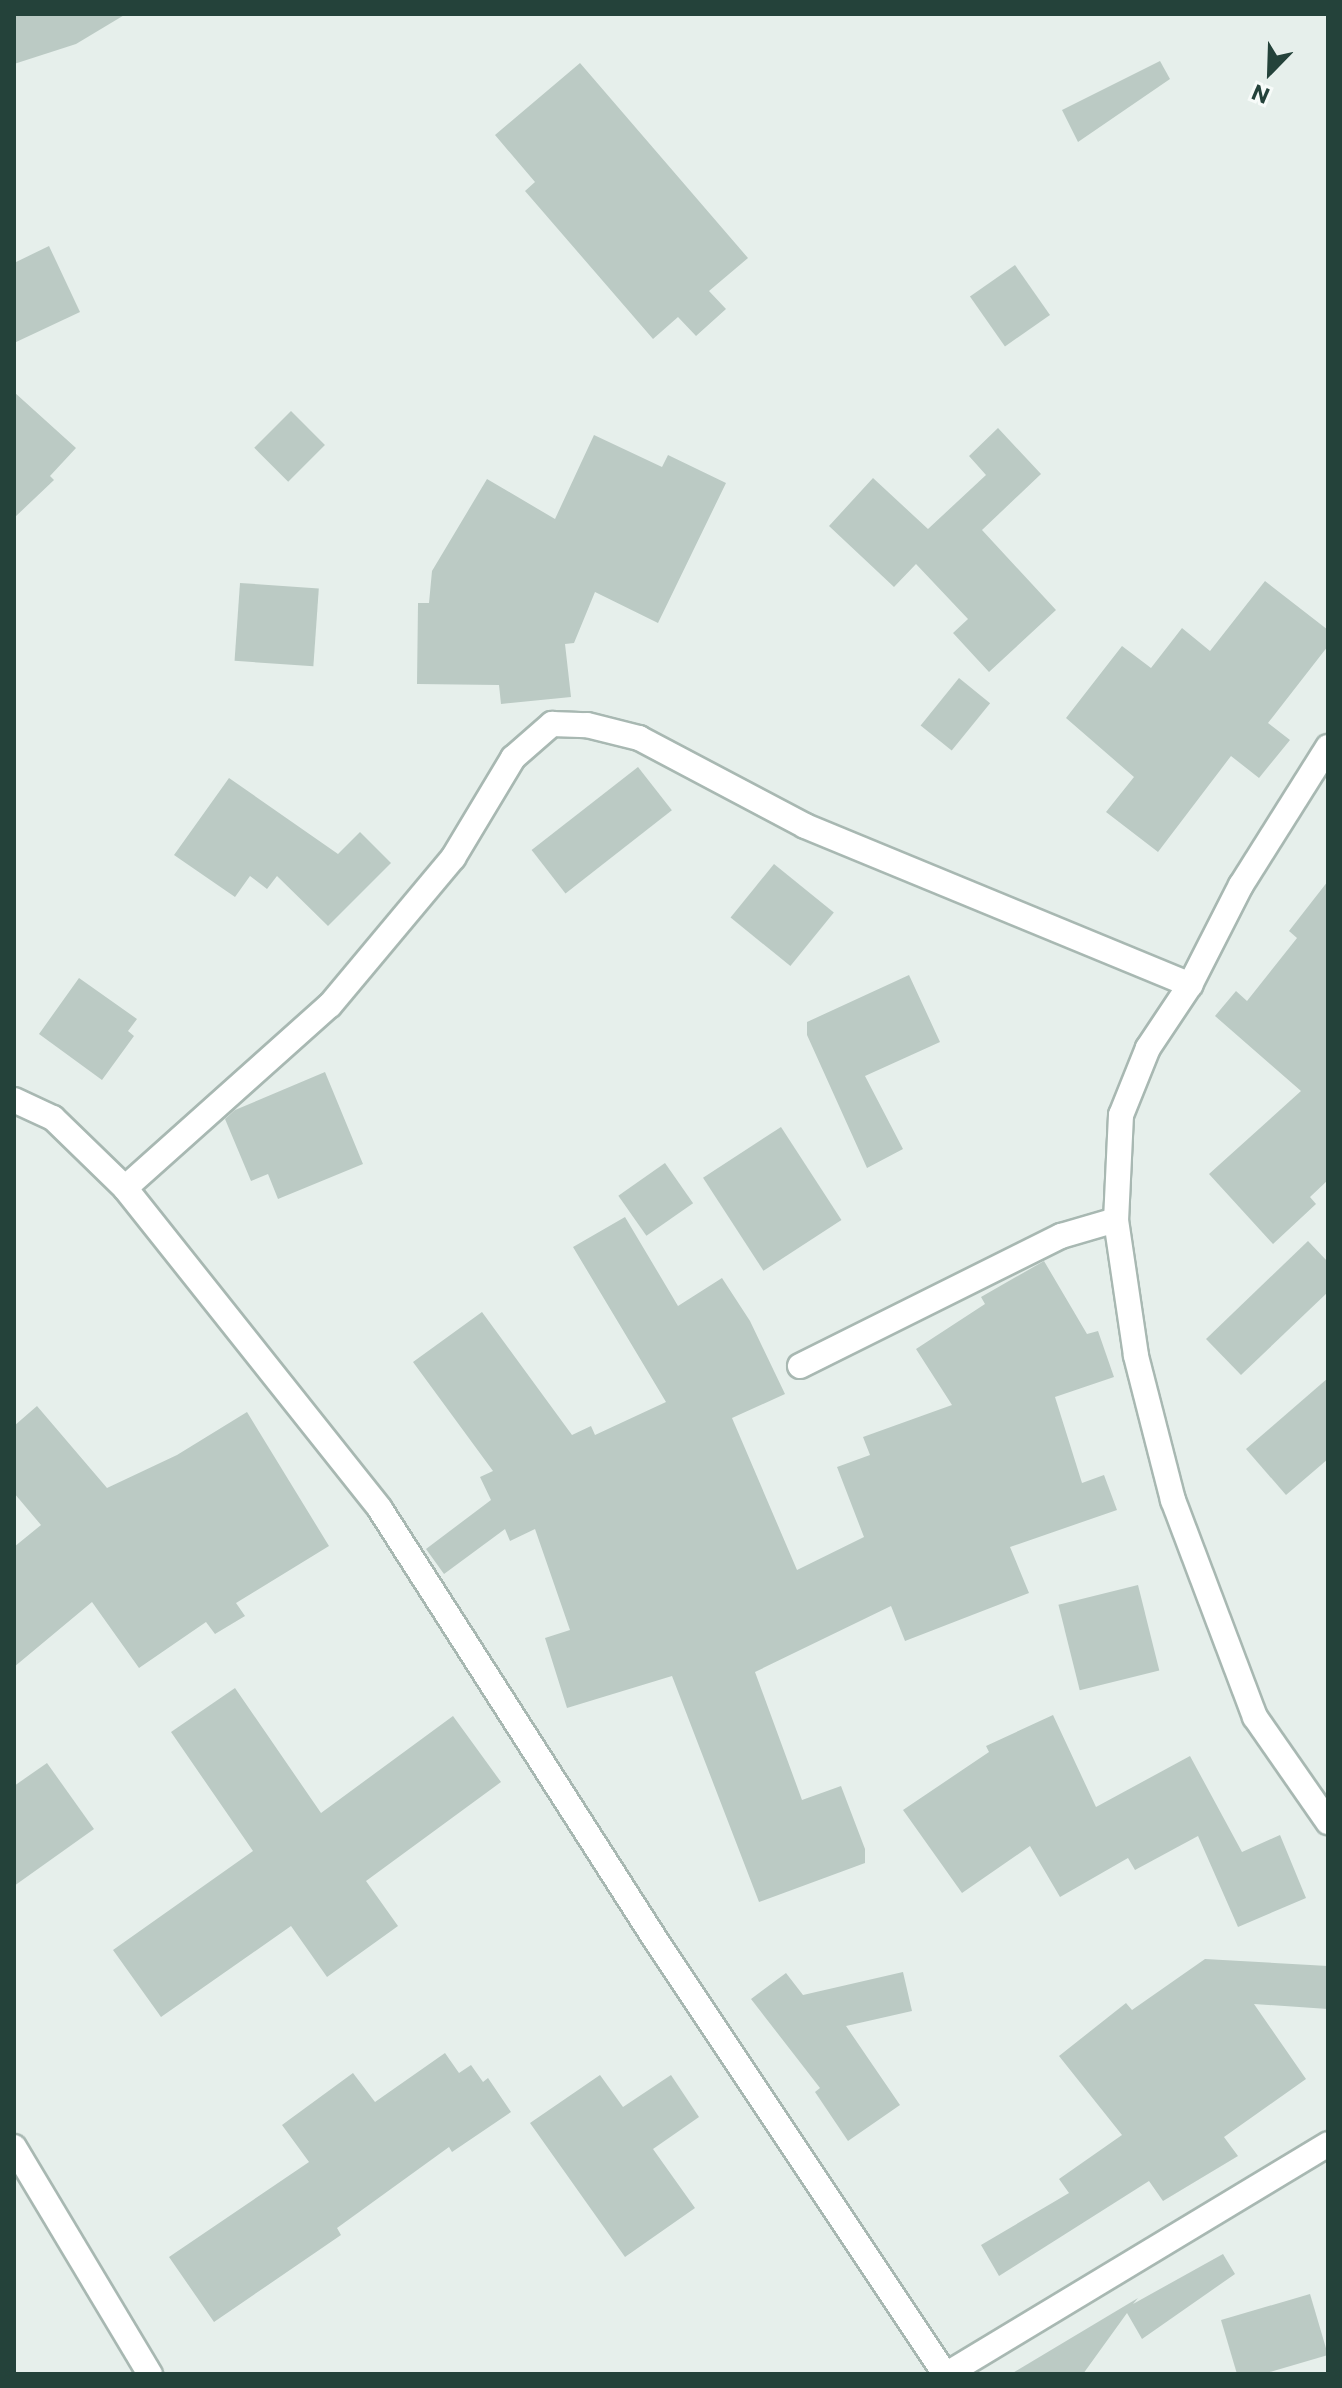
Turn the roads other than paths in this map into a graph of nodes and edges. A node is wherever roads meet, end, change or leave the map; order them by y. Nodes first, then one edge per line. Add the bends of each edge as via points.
1 (1328, 747) edge
2 (1190, 985) junction
3 (14, 1100) edge
4 (125, 1188) junction
5 (1116, 1220) junction
6 (800, 1366) dead end
7 (1328, 1822) edge
8 (1328, 2144) edge
9 (14, 2147) edge
10 (150, 2374) edge
11 (946, 2374) edge

1 - 2 street via 1241,885
2 - 4 street via 805,826 639,738 587,725 552,724 513,758 453,858 330,1005
2 - 5 street via 1148,1048 1121,1115
3 - 4 street via 53,1118
4 - 11 street via 380,1509 655,1939
5 - 6 street via 1061,1236
5 - 7 street via 1136,1356 1173,1500 1255,1717
8 - 11 street
9 - 10 street

